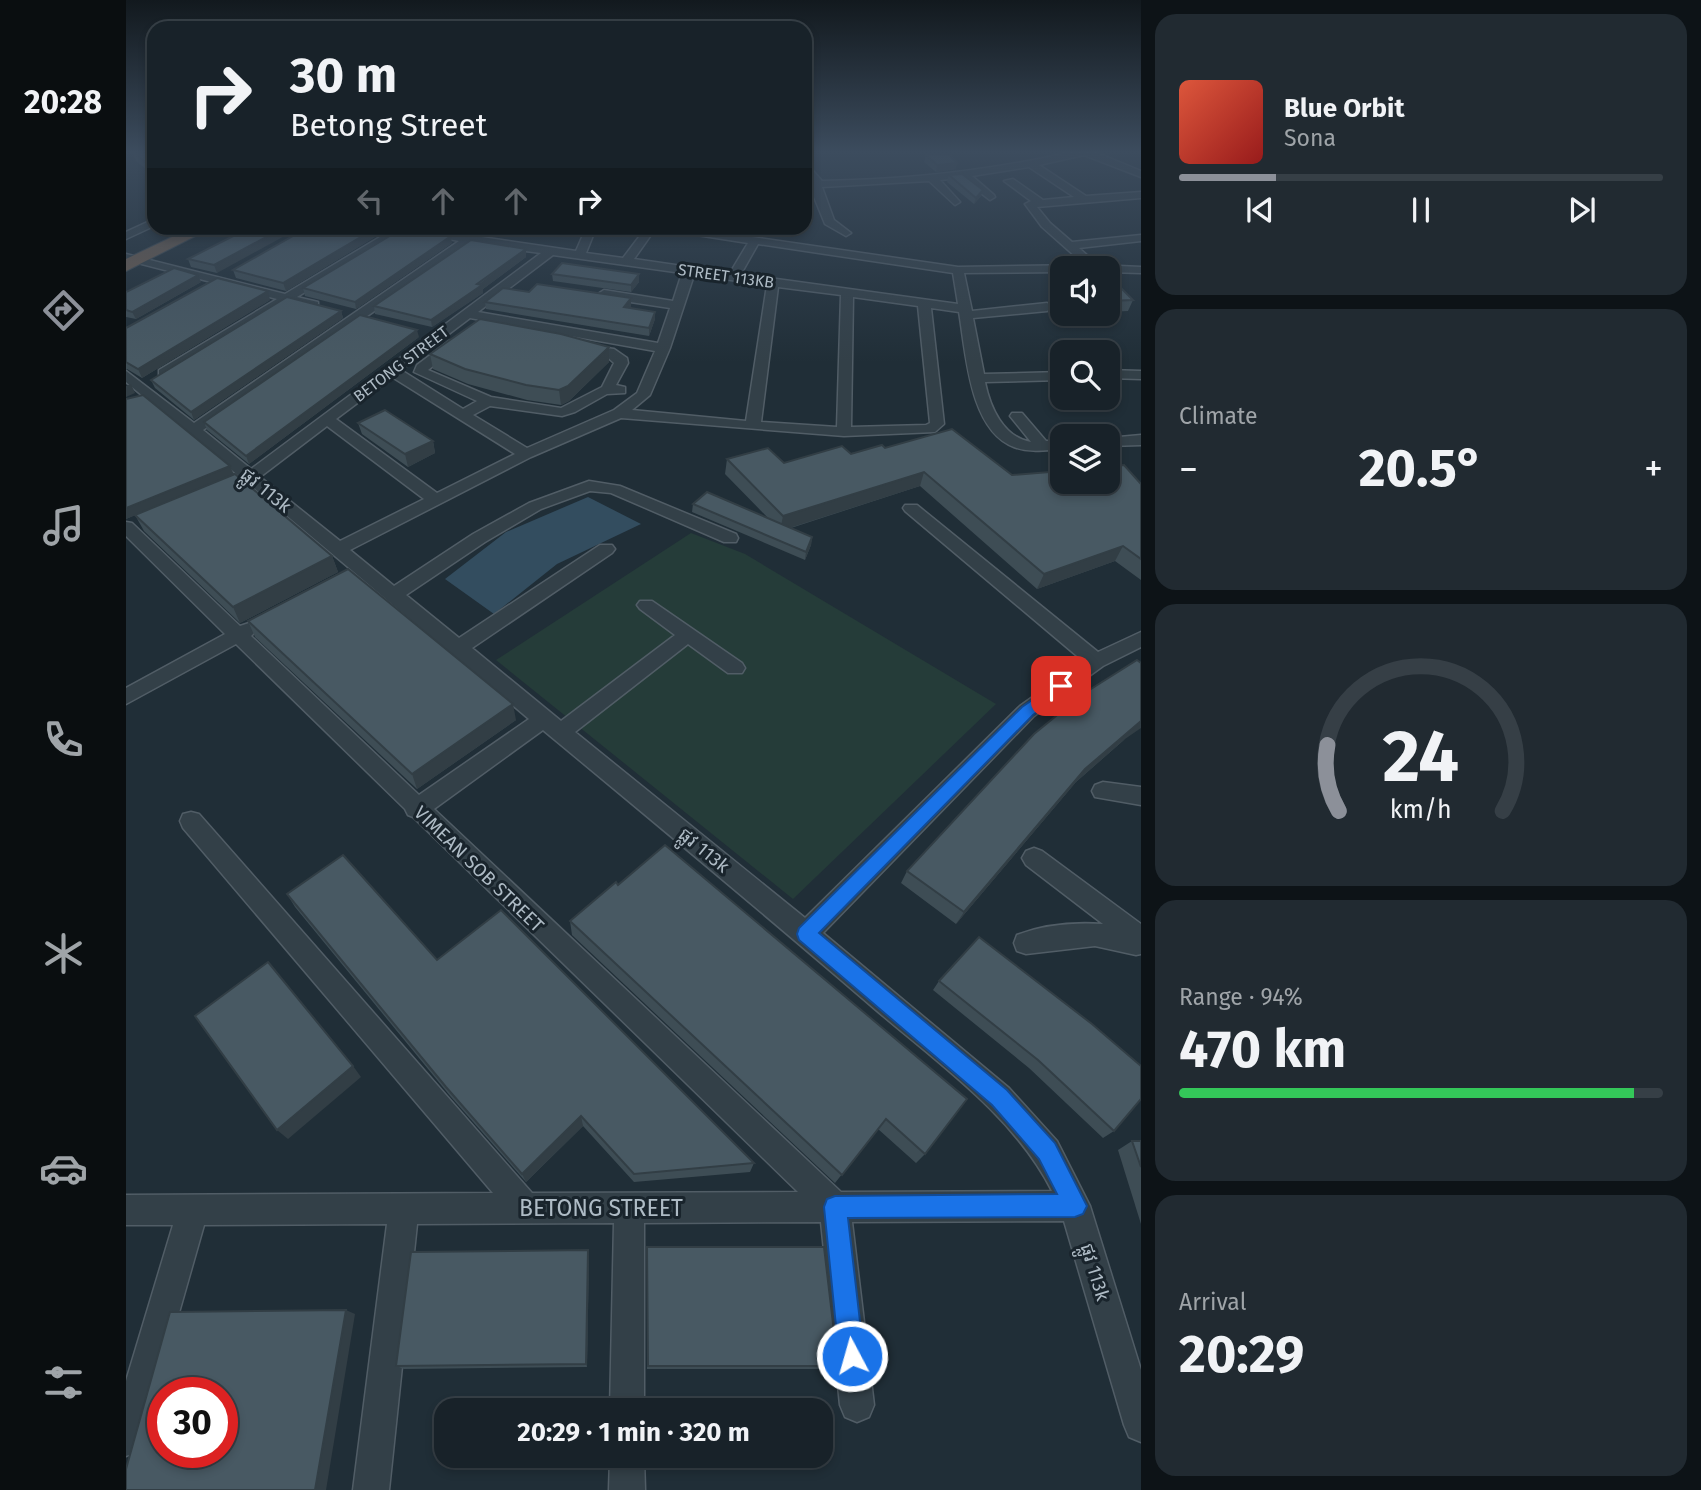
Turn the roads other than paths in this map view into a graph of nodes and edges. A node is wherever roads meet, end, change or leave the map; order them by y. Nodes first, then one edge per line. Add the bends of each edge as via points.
1 (830, 223) edge
2 (1046, 223) edge
3 (147, 226) edge
4 (846, 233) dead end
5 (165, 235) edge
6 (186, 235) edge
7 (392, 235) edge
8 (442, 235) edge
9 (588, 235) edge
10 (646, 235) dead end
11 (721, 235) edge
12 (737, 235) edge
13 (126, 236) edge
14 (735, 237) junction
15 (1141, 238) edge
16 (469, 240) junction
17 (755, 240) junction
18 (1069, 246) junction
19 (551, 251) junction
20 (580, 255) junction
21 (1082, 256) edge
22 (129, 259) edge
23 (626, 262) junction
24 (1050, 268) edge
25 (1120, 269) edge
26 (958, 270) junction
27 (1141, 270) edge
28 (689, 271) junction
29 (734, 277) junction
30 (773, 282) junction
31 (595, 293) edge
32 (846, 293) junction
33 (285, 298) junction
34 (924, 303) junction
35 (678, 306) junction
36 (1047, 307) dead end
37 (965, 312) junction
38 (351, 314) junction
39 (467, 314) junction
40 (562, 331) junction
41 (430, 338) junction
42 (549, 342) junction
43 (663, 348) junction
44 (447, 349) junction
45 (391, 371) junction
46 (1120, 374) edge
47 (1141, 375) edge
48 (1050, 376) edge
49 (979, 379) junction
50 (608, 387) junction
51 (139, 389) edge
52 (643, 395) junction
53 (488, 401) junction
54 (619, 413) junction
55 (461, 416) junction
56 (1017, 416) dead end
57 (327, 419) junction
58 (753, 426) junction
59 (193, 430) junction
60 (844, 432) junction
61 (1141, 440) edge
62 (1120, 441) edge
63 (1042, 446) junction
64 (1050, 446) edge
65 (526, 454) junction
66 (250, 477) junction
67 (225, 487) edge
68 (436, 500) junction
69 (911, 508) dead end
70 (130, 527) edge
71 (730, 538) dead end
72 (338, 549) junction
73 (606, 549) dead end
74 (393, 595) junction
75 (646, 605) dead end
76 (264, 621) edge
77 (239, 634) junction
78 (687, 635) junction
79 (1141, 639) edge
80 (458, 648) junction
81 (1096, 660) junction
82 (735, 668) dead end
83 (126, 697) edge
84 (552, 725) junction
85 (1104, 791) dead end
86 (1141, 796) edge
87 (416, 809) junction
88 (191, 821) dead end
89 (1034, 858) dead end
90 (806, 934) junction
91 (1141, 939) edge
92 (1026, 943) dead end
93 (1141, 946) edge
94 (1075, 1206) junction
95 (835, 1207) junction
96 (404, 1208) junction
97 (524, 1208) junction
98 (629, 1208) junction
99 (126, 1209) edge
100 (193, 1209) junction
101 (627, 1398) edge
102 (857, 1405) dead end
103 (1141, 1425) edge
104 (126, 1439) edge
105 (627, 1468) edge
106 (371, 1490) edge
107 (627, 1490) edge

1 - 4 street
2 - 18 street
3 - 13 street
5 - 22 highway
6 - 22 highway
7 - 33 street
8 - 16 street, STREET 113KB
9 - 20 street
10 - 23 street
11 - 14 street
12 - 14 street
14 - 17 street
15 - 18 street
16 - 19 street, STREET 113KB
16 - 38 street
17 - 26 street
17 - 29 street
18 - 21 street
19 - 20 street, STREET 113KB
19 - 39 street, BETONG STREET via 519,282
20 - 23 street, STREET 113KB
22 - 33 street
23 - 28 street, STREET 113KB
24 - 26 street
25 - 27 street
26 - 37 street
28 - 29 street, STREET 113KB
28 - 35 street
29 - 30 street, STREET 113KB
30 - 32 street, STREET 113KB
30 - 58 street
31 - 35 street
32 - 34 street, STREET 113KB
32 - 60 street
33 - 38 street
33 - 51 street
34 - 37 street, STREET 113KB
34 - 60 street via 937,424 930,429
35 - 43 street
36 - 37 street, STREET 113KB
37 - 49 street
38 - 59 street
39 - 40 street
39 - 41 street, BETONG STREET
40 - 42 street
40 - 43 street
41 - 44 street
41 - 45 street, BETONG STREET
42 - 44 street via 498,330 472,331
42 - 50 street via 620,358
43 - 52 street
44 - 53 street via 421,372
45 - 55 street
45 - 57 street, BETONG STREET
46 - 47 street
48 - 49 street
49 - 63 street via 982,401 1008,438 1027,448
50 - 52 street
50 - 53 street via 562,412
51 - 59 street, ផ្លូវ 113k
52 - 54 street
53 - 55 street
54 - 58 street
54 - 65 street
55 - 65 street
56 - 63 street
57 - 66 street, BETONG STREET
57 - 68 street
58 - 60 street
59 - 66 street, ផ្លូវ 113k
61 - 62 street
63 - 64 street
65 - 68 street
66 - 67 street, BETONG STREET
66 - 72 street, ផ្លូវ 113k
68 - 72 street
69 - 81 street
70 - 77 street, VIMEAN SOB STREET
71 - 74 street via 614,489 589,486 535,506
72 - 74 street, ផ្លូវ 113k via 357,573
73 - 80 street
74 - 80 street, ផ្លូវ 113k
75 - 78 street
76 - 77 street
77 - 83 street
77 - 87 street, VIMEAN SOB STREET
78 - 82 street
78 - 84 street
79 - 81 street
80 - 84 street, ផ្លូវ 113k
81 - 90 street via 1027,711
84 - 87 street
84 - 90 street, ផ្លូវ 113k
85 - 86 street
87 - 95 street, VIMEAN SOB STREET
88 - 97 street
89 - 91 street
90 - 94 street, ផ្លូវ 113k via 999,1098 1047,1151
92 - 93 street via 1088,933 1118,936
94 - 95 street, BETONG STREET
94 - 103 street, ផ្លូវ 113k
95 - 98 street, BETONG STREET
95 - 102 street
96 - 97 street, BETONG STREET
96 - 100 street, BETONG STREET
96 - 106 street
97 - 98 street, BETONG STREET
98 - 101 street
99 - 100 street, BETONG STREET
100 - 104 street
105 - 107 street

